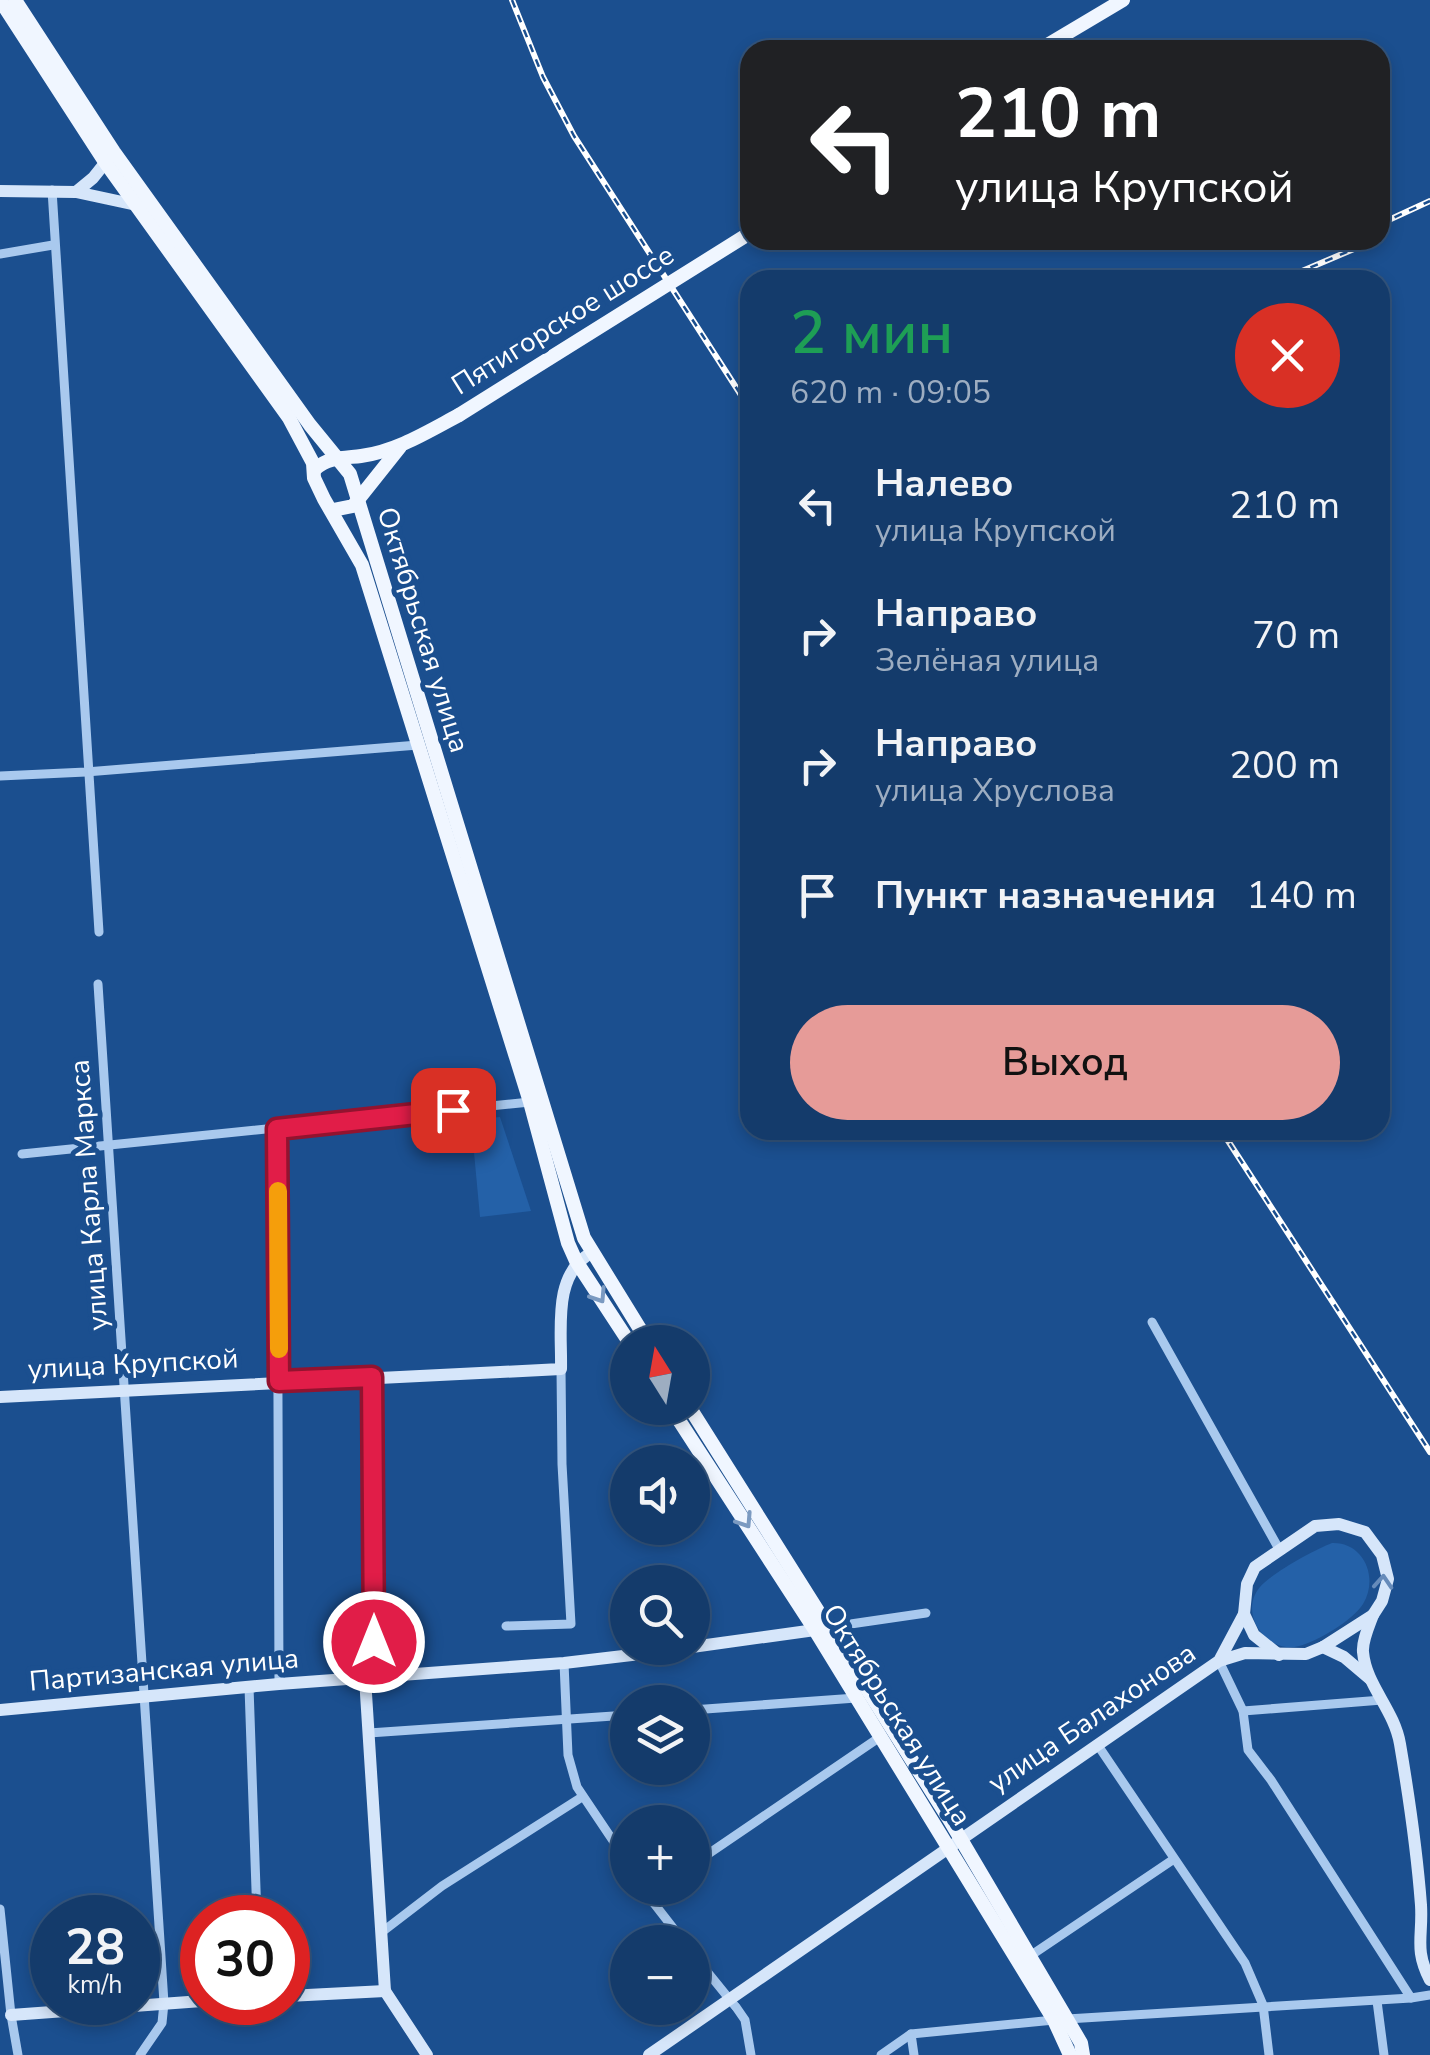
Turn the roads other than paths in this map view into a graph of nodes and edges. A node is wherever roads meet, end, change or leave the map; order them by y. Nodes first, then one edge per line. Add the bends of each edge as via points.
1 (0, 0) edge
2 (15, 0) edge
3 (1123, 0) edge
4 (1056, 40) edge
5 (110, 157) junction
6 (52, 190) junction
7 (0, 191) edge
8 (76, 192) junction
9 (134, 204) junction
10 (156, 210) junction
11 (740, 239) edge
12 (54, 244) junction
13 (0, 254) edge
14 (400, 446) junction
15 (338, 459) junction
16 (315, 469) junction
17 (357, 499) junction
18 (332, 510) junction
19 (418, 746) junction
20 (86, 772) junction
21 (0, 776) edge
22 (99, 932) dead end
23 (98, 984) dead end
24 (530, 1102) junction
25 (277, 1129) junction
26 (108, 1146) junction
27 (22, 1154) dead end
28 (591, 1253) junction
29 (576, 1261) junction
30 (1152, 1322) dead end
31 (619, 1325) edge
32 (637, 1325) edge
33 (561, 1370) junction
34 (372, 1377) junction
35 (279, 1381) junction
36 (124, 1390) junction
37 (0, 1397) edge
38 (683, 1425) edge
39 (700, 1425) edge
40 (1278, 1549) junction
41 (926, 1613) dead end
42 (1244, 1614) junction
43 (1373, 1615) junction
44 (506, 1626) dead end
45 (822, 1628) junction
46 (710, 1644) edge
47 (1323, 1648) junction
48 (1279, 1655) junction
49 (610, 1657) edge
50 (1218, 1661) junction
51 (564, 1663) junction
52 (370, 1678) junction
53 (1370, 1679) junction
54 (279, 1684) junction
55 (248, 1686) junction
56 (142, 1698) junction
57 (856, 1698) junction
58 (1382, 1700) junction
59 (710, 1709) edge
60 (0, 1710) edge
61 (1242, 1711) junction
62 (610, 1716) edge
63 (566, 1720) junction
64 (370, 1733) junction
65 (880, 1737) junction
66 (1097, 1744) junction
67 (582, 1797) junction
68 (610, 1837) edge
69 (954, 1843) junction
70 (710, 1853) edge
71 (1174, 1859) junction
72 (256, 1895) edge
73 (654, 1905) edge
74 (0, 1909) edge
75 (670, 1925) edge
76 (382, 1932) junction
77 (1030, 1956) junction
78 (710, 1975) edge
79 (1430, 1980) edge
80 (385, 1991) junction
81 (310, 1995) edge
82 (1430, 1995) edge
83 (1411, 1998) junction
84 (1377, 2001) junction
85 (180, 2002) edge
86 (164, 2003) junction
87 (733, 2004) junction
88 (1263, 2005) junction
89 (5, 2015) edge
90 (1060, 2019) junction
91 (912, 2034) junction
92 (420, 2053) edge
93 (18, 2055) edge
94 (140, 2055) edge
95 (649, 2055) edge
96 (751, 2055) edge
97 (881, 2055) edge
98 (914, 2055) edge
99 (1070, 2055) edge
100 (1083, 2055) edge
101 (1270, 2055) edge
102 (1384, 2055) edge

1 - 5 main road, Октябрьская улица
2 - 5 main road, Октябрьская улица
3 - 4 main road
5 - 8 street
5 - 9 main road, Октябрьская улица
5 - 10 main road, Октябрьская улица
6 - 7 street
6 - 8 street
6 - 12 street
8 - 9 street
9 - 10 street
9 - 16 main road, Октябрьская улица via 290,418
10 - 15 main road, Октябрьская улица
11 - 14 main road, Пятигорское шоссе, bridge
12 - 13 street
12 - 20 street
14 - 15 main road, Пятигорское шоссе
14 - 17 main road, Пятигорское шоссе
15 - 16 main road, Пятигорское шоссе
15 - 17 main road, Октябрьская улица
16 - 18 main road, Октябрьская улица
17 - 18 main road, Пятигорское шоссе via 349,509
17 - 28 main road, Октябрьская улица
18 - 19 main road, Октябрьская улица via 362,565
19 - 20 street
19 - 24 main road, Октябрьская улица
20 - 21 street
20 - 22 street
23 - 26 street, улица Карла Маркса
24 - 25 street
24 - 29 main road, Октябрьская улица
25 - 26 street
25 - 35 street
26 - 27 street
26 - 36 street, улица Карла Маркса
28 - 29 street
28 - 32 main road, Октябрьская улица
29 -> 31 main road, Октябрьская улица
29 - 33 street via 562,1299
30 - 40 street
33 - 34 street, улица Крупской
33 - 44 street via 571,1624
34 - 35 street, улица Крупской
34 - 52 street
35 - 36 street, улица Крупской
35 - 54 street
36 - 37 street, улица Крупской
36 - 56 street, улица Карла Маркса
38 -> 45 main road, Октябрьская улица
39 - 45 main road, Октябрьская улица
40 - 42 street, улица Балахонова via 1255,1566
43 -> 40 street, улица Балахонова via 1388,1579 1382,1554 1365,1532 1315,1526
41 - 45 street, Партизанская улица
42 - 48 street via 1254,1635
42 - 50 street, улица Балахонова
43 - 47 street, улица Балахонова
43 - 53 street via 1362,1650
45 - 46 street, Партизанская улица
45 - 57 main road, Октябрьская улица
45 - 69 main road, Октябрьская улица
47 - 48 street, улица Балахонова
47 - 53 street
48 - 50 street, улица Балахонова via 1245,1653
49 - 51 street, Партизанская улица
50 - 61 street
50 - 66 street, улица Балахонова
51 - 52 street, Партизанская улица
51 - 63 street
52 - 54 street, Партизанская улица
52 - 64 street
53 - 58 street
54 - 55 street, Партизанская улица
55 - 56 street, Партизанская улица
55 - 72 street
56 - 60 street, Партизанская улица
56 - 86 street, улица Карла Маркса
57 - 59 street
57 - 65 main road, Октябрьская улица
58 - 61 street
58 - 79 street via 1400,1740 1422,1911 1420,1962
61 - 83 street via 1248,1750
62 - 63 street
63 - 64 street
63 - 67 street via 568,1755
64 - 76 street
65 - 69 main road, Октябрьская улица
65 - 70 street
66 - 69 street, улица Балахонова
66 - 71 street
67 - 68 street
67 - 76 street
69 - 77 main road, Октябрьская улица
69 - 87 street, улица Балахонова
69 - 90 main road, Октябрьская улица
71 - 77 street
71 - 88 street via 1245,1963
73 - 75 street
74 - 89 street
76 - 80 street
77 - 90 main road, Октябрьская улица
78 - 87 street
80 - 81 street
80 - 92 street
82 - 83 street
83 - 84 street
84 - 88 street
84 - 102 street
85 - 86 street
86 - 89 street
86 - 94 street, улица Карла Маркса via 162,2023
87 - 95 street, улица Балахонова
87 - 96 street via 745,2020
88 - 90 street
88 - 101 street
89 - 93 street
90 - 91 street
90 - 99 main road, Октябрьская улица
90 - 100 main road, Октябрьская улица
91 - 97 street
91 - 98 street

